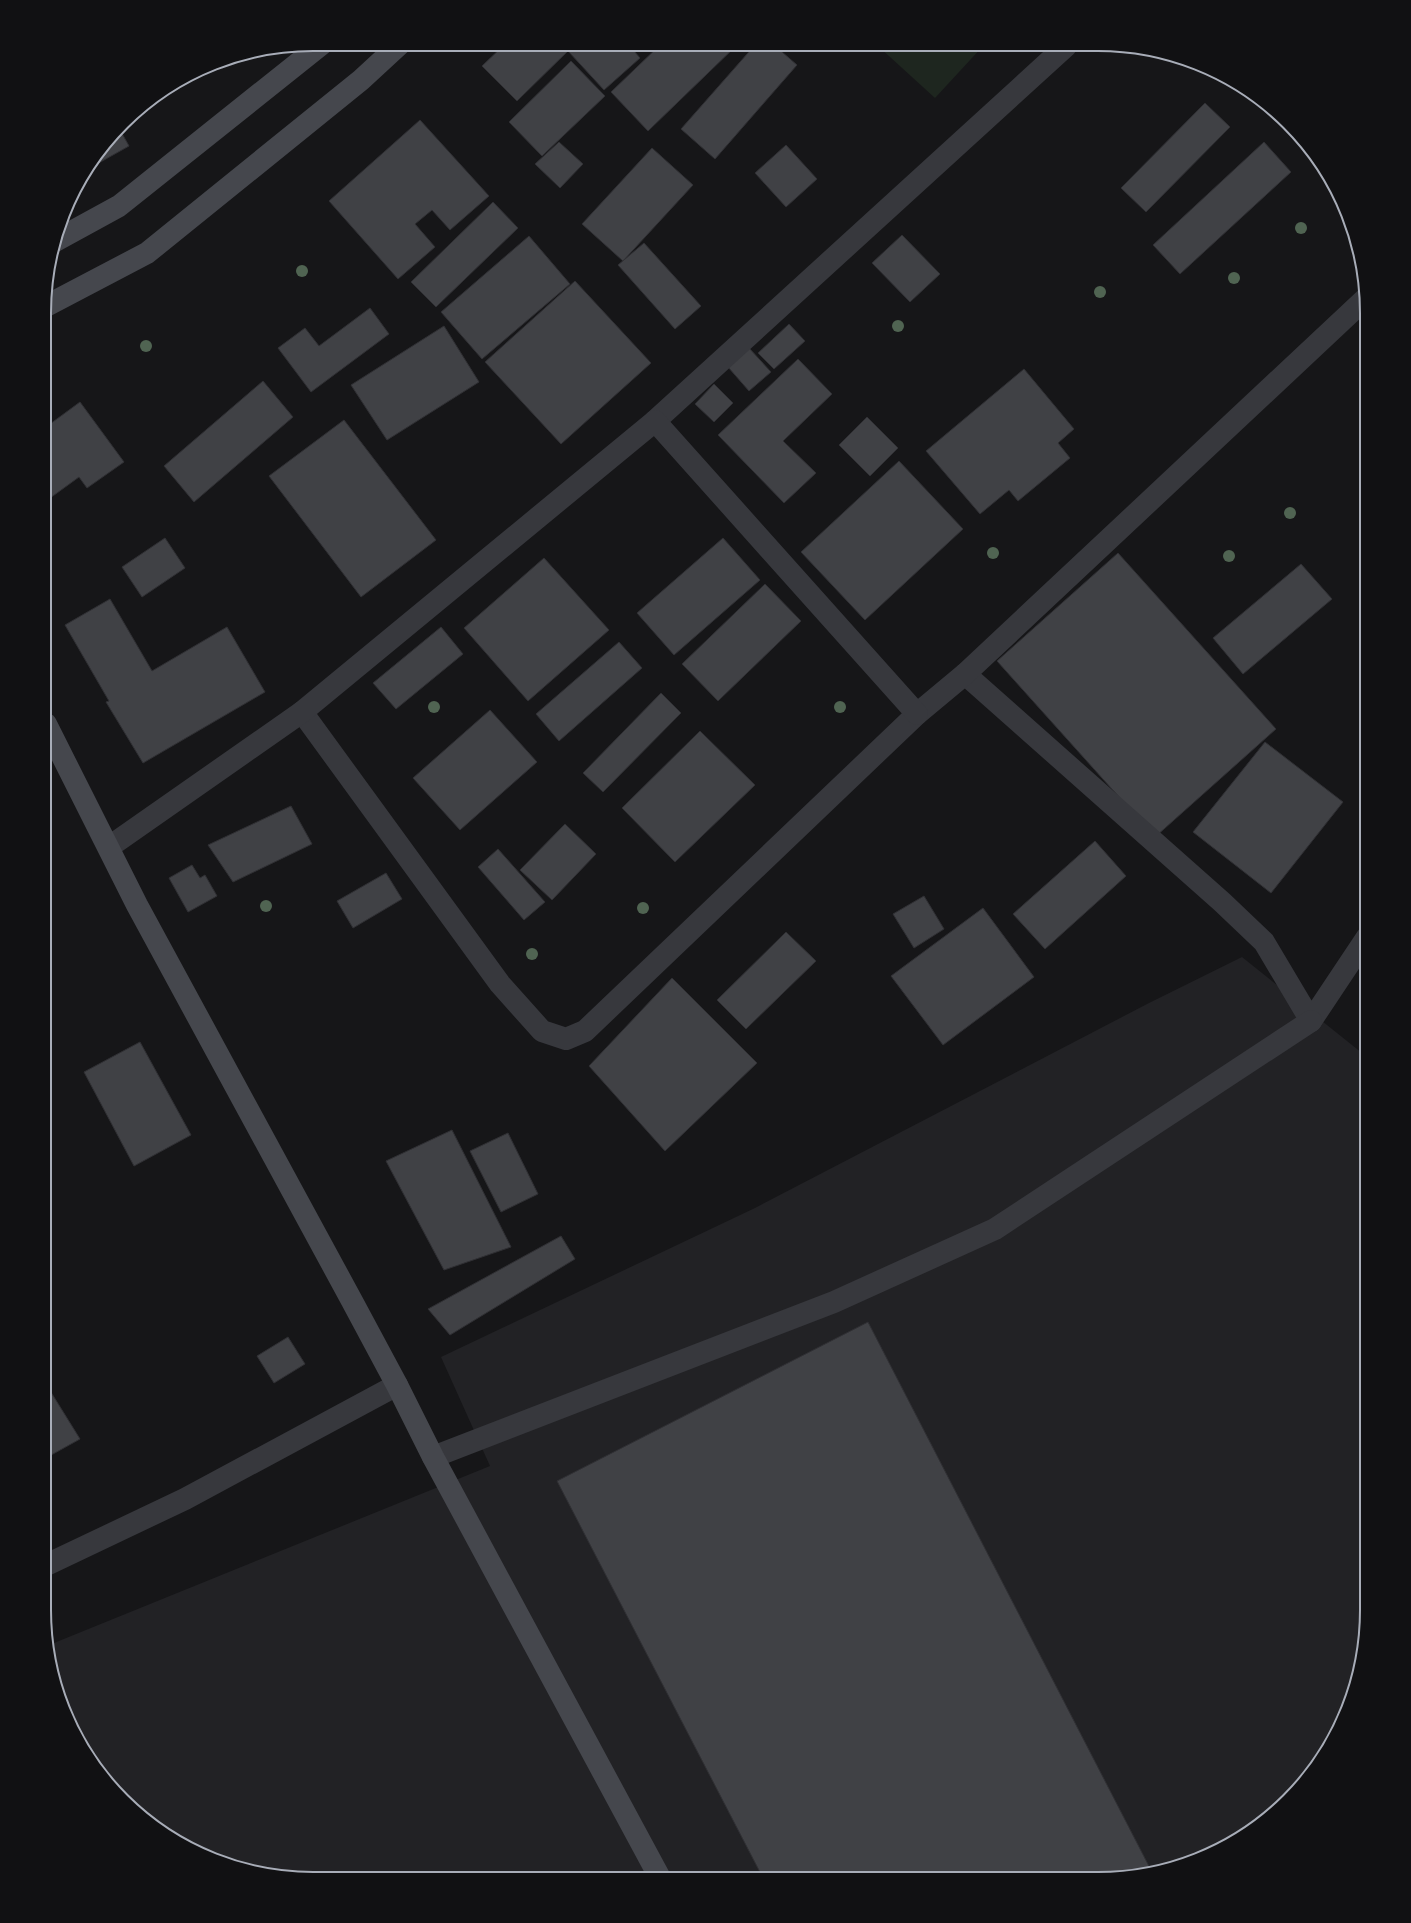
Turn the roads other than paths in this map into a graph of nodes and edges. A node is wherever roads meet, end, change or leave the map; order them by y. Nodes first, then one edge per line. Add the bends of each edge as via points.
1 (313, 51) edge
2 (392, 51) edge
3 (1061, 51) edge
4 (63, 237) edge
5 (52, 303) edge
6 (1359, 304) edge
7 (655, 422) junction
8 (965, 674) junction
9 (302, 712) junction
10 (918, 714) junction
11 (51, 734) edge
12 (109, 847) junction
13 (1360, 948) edge
14 (1311, 1021) junction
15 (398, 1385) junction
16 (433, 1457) junction
17 (51, 1563) edge
18 (657, 1872) edge

1 - 4 street via 119,206
2 - 5 street via 361,80 147,253
3 - 7 street
6 - 8 street
7 - 9 street
7 - 10 street
8 - 10 street
8 - 14 street via 1264,942
9 - 10 street via 500,984 542,1031 566,1039 585,1031
9 - 12 street
11 - 12 street
12 - 15 street via 141,912
13 - 14 street
14 - 16 street via 995,1229 834,1302
15 - 16 street
15 - 17 street via 186,1499
16 - 18 street

